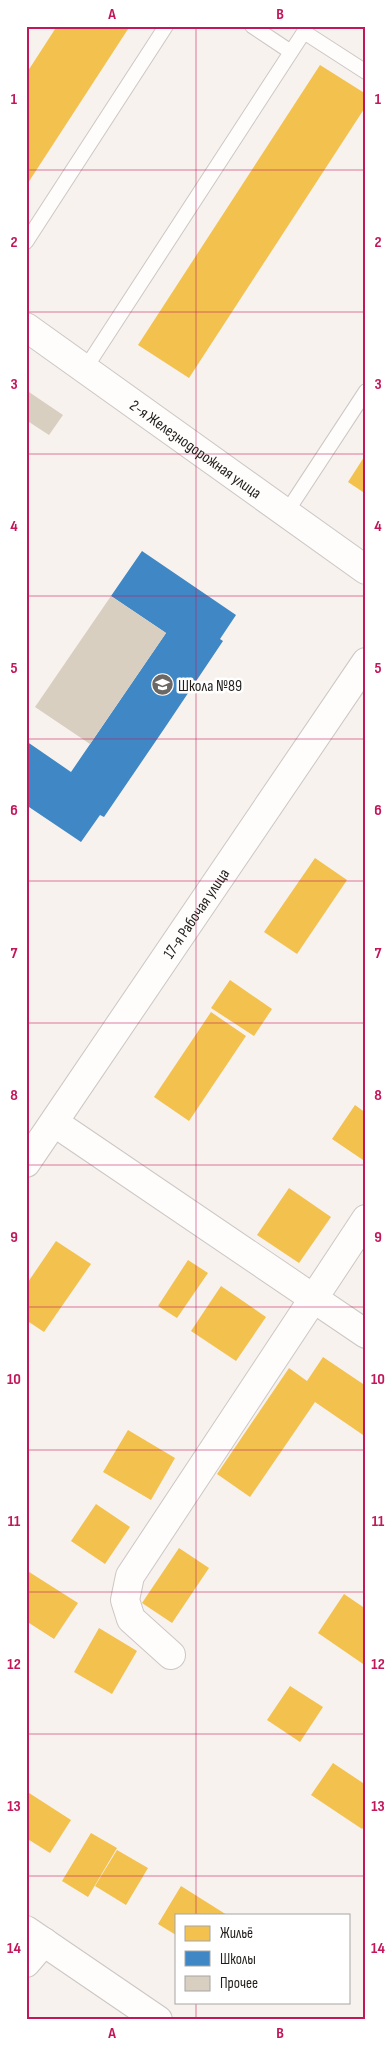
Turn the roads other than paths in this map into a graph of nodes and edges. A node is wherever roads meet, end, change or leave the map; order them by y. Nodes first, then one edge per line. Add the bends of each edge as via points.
1 (166, 26) edge
2 (252, 26) edge
3 (291, 52) junction
4 (366, 72) edge
5 (26, 242) edge
6 (26, 327) edge
7 (85, 369) junction
8 (366, 391) edge
9 (286, 513) junction
10 (366, 570) edge
11 (366, 662) edge
12 (55, 1123) junction
13 (26, 1163) edge
14 (366, 1219) edge
15 (312, 1299) junction
16 (366, 1334) edge
17 (171, 1655) dead end
18 (35, 1936) edge
19 (26, 1963) edge
20 (158, 2020) edge

1 - 5 lane
2 - 3 lane
3 - 4 lane via 304,32
3 - 7 lane
6 - 7 street, 2-я Железнодорожная улица
7 - 9 street, 2-я Железнодорожная улица
8 - 9 lane
9 - 10 street, 2-я Железнодорожная улица
11 - 12 street, 17-я Рабочая улица
12 - 13 street, 17-я Рабочая улица
12 - 15 street
14 - 15 street
15 - 16 street
15 - 17 street via 130,1576 125,1600 131,1619
18 - 19 street
18 - 20 street

